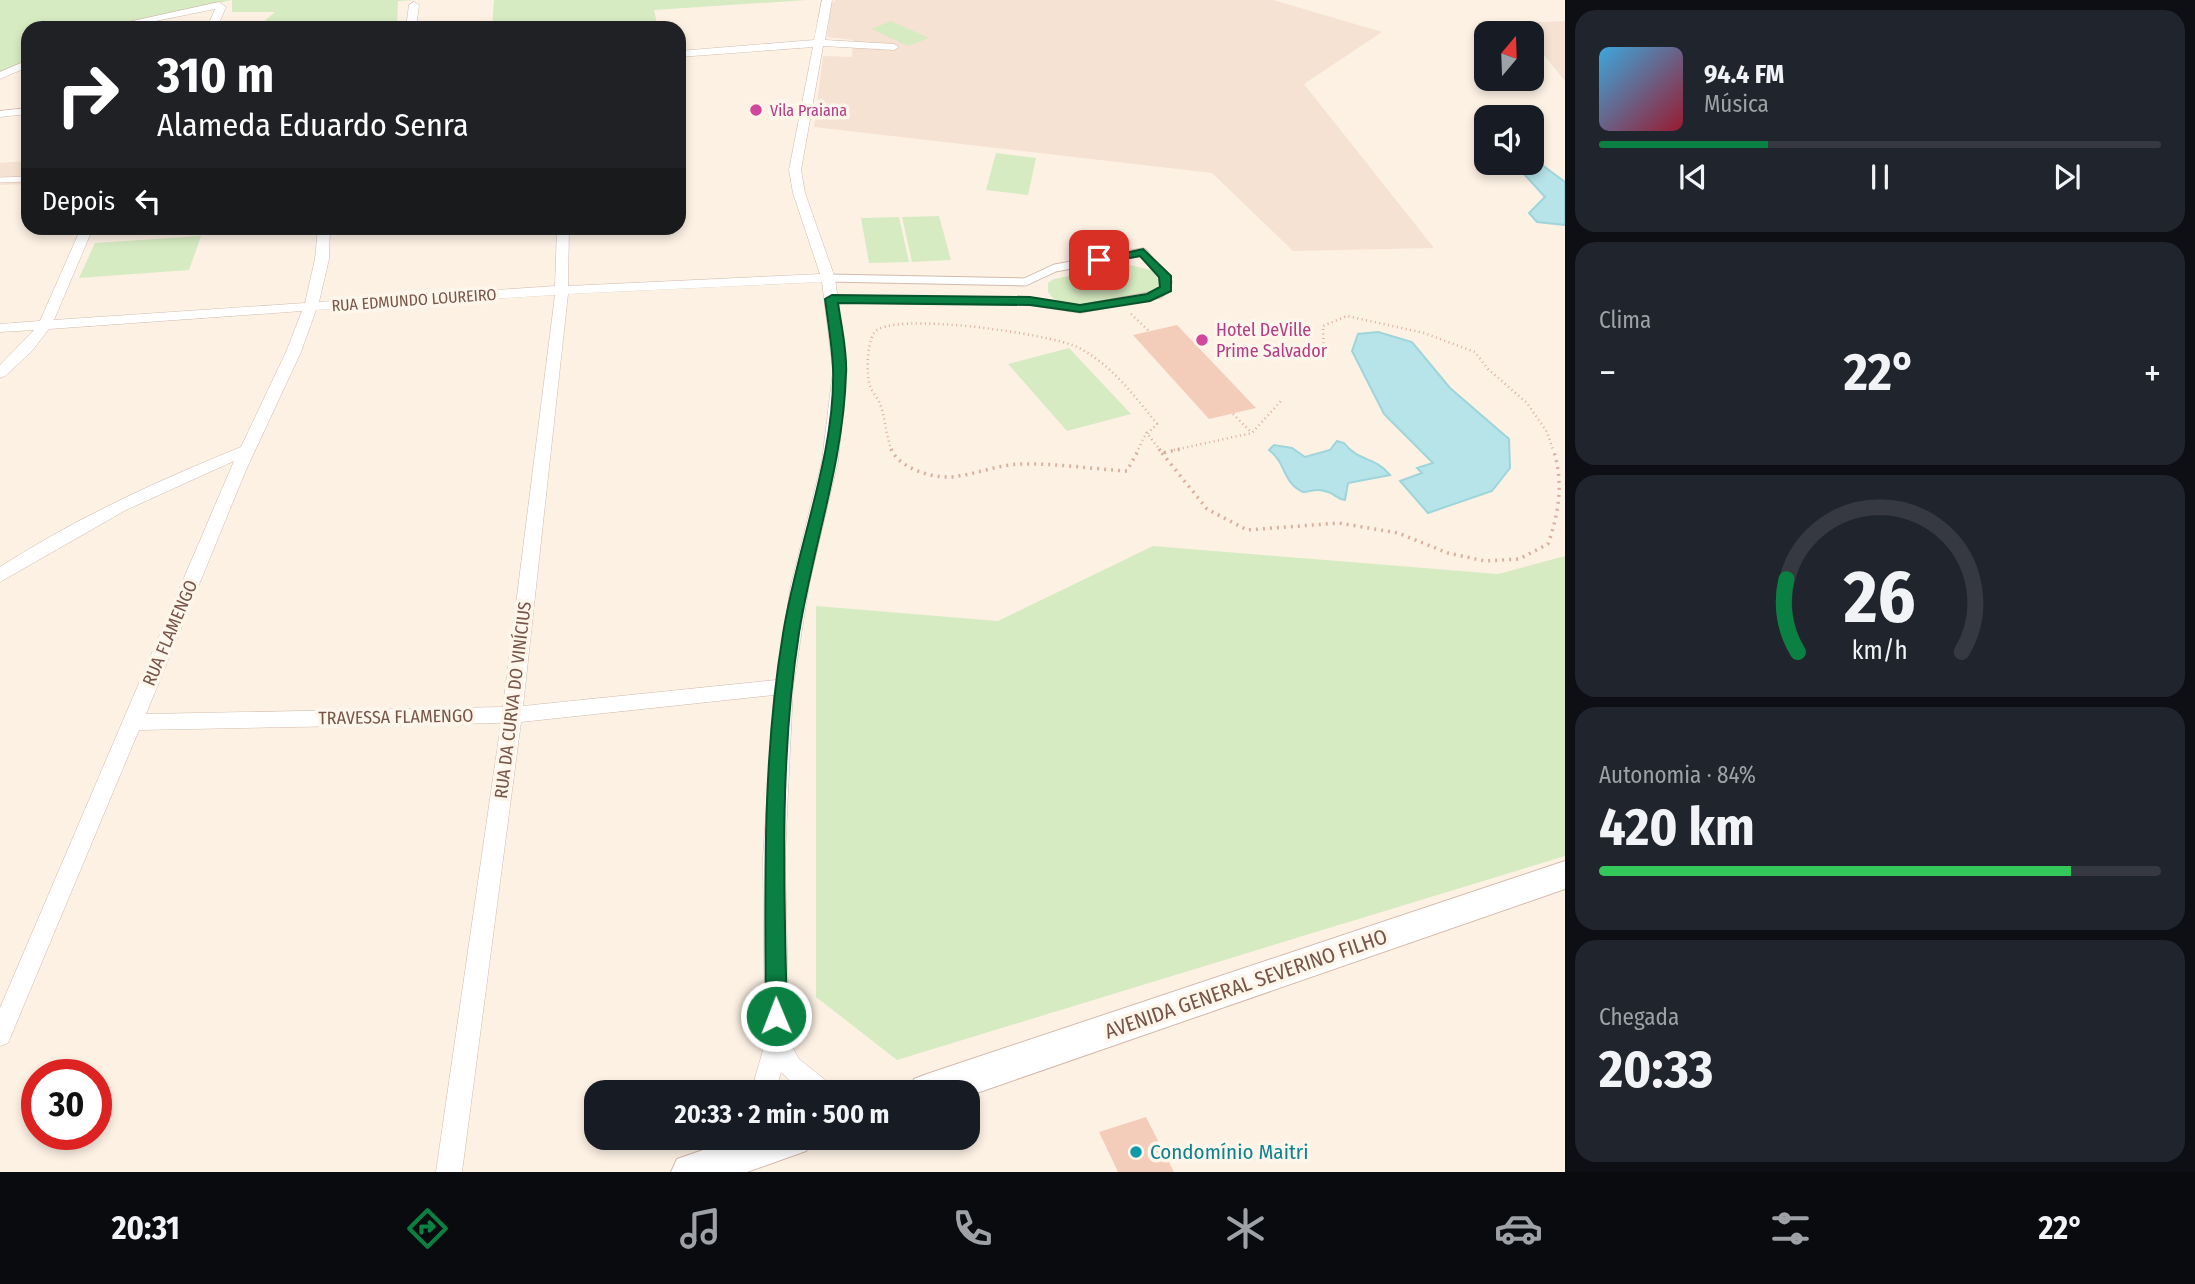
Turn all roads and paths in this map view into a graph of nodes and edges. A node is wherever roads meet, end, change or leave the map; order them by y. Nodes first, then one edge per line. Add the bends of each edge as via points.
1 (827, 0) edge
2 (414, 5) dead end
3 (138, 21) edge
4 (215, 21) edge
5 (412, 21) edge
6 (820, 47) junction
7 (890, 51) dead end
8 (686, 54) edge
9 (21, 66) edge
10 (0, 76) edge
11 (21, 112) edge
12 (0, 114) edge
13 (21, 179) edge
14 (0, 180) edge
15 (84, 235) edge
16 (324, 235) edge
17 (563, 235) edge
18 (828, 278) junction
19 (1025, 282) junction
20 (562, 291) junction
21 (832, 299) junction
22 (1030, 301) junction
23 (1120, 303) junction
24 (310, 306) junction
25 (45, 325) junction
26 (0, 328) edge
27 (1149, 331) dead end
28 (1324, 357) dead end
29 (0, 373) edge
30 (1281, 401) dead end
31 (1233, 414) dead end
32 (1146, 432) junction
33 (1252, 433) junction
34 (247, 450) junction
35 (1162, 453) junction
36 (0, 576) edge
37 (784, 687) junction
38 (512, 715) junction
39 (133, 722) junction
40 (1565, 875) edge
41 (0, 1035) edge
42 (777, 1043) junction
43 (766, 1080) edge
44 (807, 1080) edge
45 (962, 1080) edge
46 (746, 1150) edge
47 (714, 1158) edge
48 (449, 1172) edge

1 - 6 street
2 - 5 street
3 - 4 street via 220,6
6 - 7 street
6 - 8 street
6 - 18 street via 795,170
9 - 10 street
11 - 12 street
13 - 14 lane
15 - 25 street
16 - 24 street, RUA FLAMENGO
17 - 20 street, RUA DA CURVA DO VINÍCIUS
18 - 19 lane
18 - 20 street, RUA EDMUNDO LOUREIRO via 756,278
18 - 21 street
19 - 22 lane
19 - 23 lane via 1055,268 1143,252 1165,276 1166,288 1150,297
20 - 24 street, RUA EDMUNDO LOUREIRO
20 - 38 street, RUA DA CURVA DO VINÍCIUS
21 - 22 lane
21 - 37 street via 840,370 830,461 791,631
22 - 23 lane via 1080,309
23 - 27 path
24 - 25 street, RUA EDMUNDO LOUREIRO
24 - 34 street, RUA FLAMENGO
25 - 26 street, RUA EDMUNDO LOUREIRO
25 - 29 street
28 - 35 path via 1323,326 1347,316 1424,333 1475,352 1527,403 1547,432 1560,469 1557,518 1548,544 1519,559 1485,561 1448,553 1398,533 1339,523 1247,530 1207,509
30 - 33 path
31 - 33 path
32 - 32 path via 1157,424 1142,404 1093,356 1065,342 915,324 874,331 869,384 881,405 894,456 914,470 950,477 1021,464 1127,471 1135,463
32 - 35 path
33 - 35 path
34 - 36 street via 120,504
34 - 39 street, RUA FLAMENGO
37 - 38 street, TRAVESSA FLAMENGO
37 - 42 street via 774,857
38 - 39 street, TRAVESSA FLAMENGO
38 - 48 street, RUA DA CURVA DO VINÍCIUS
39 - 41 street, RUA FLAMENGO
40 - 45 main road, AVENIDA GENERAL SEVERINO FILHO
42 - 43 street
42 - 44 street
46 - 47 main road

